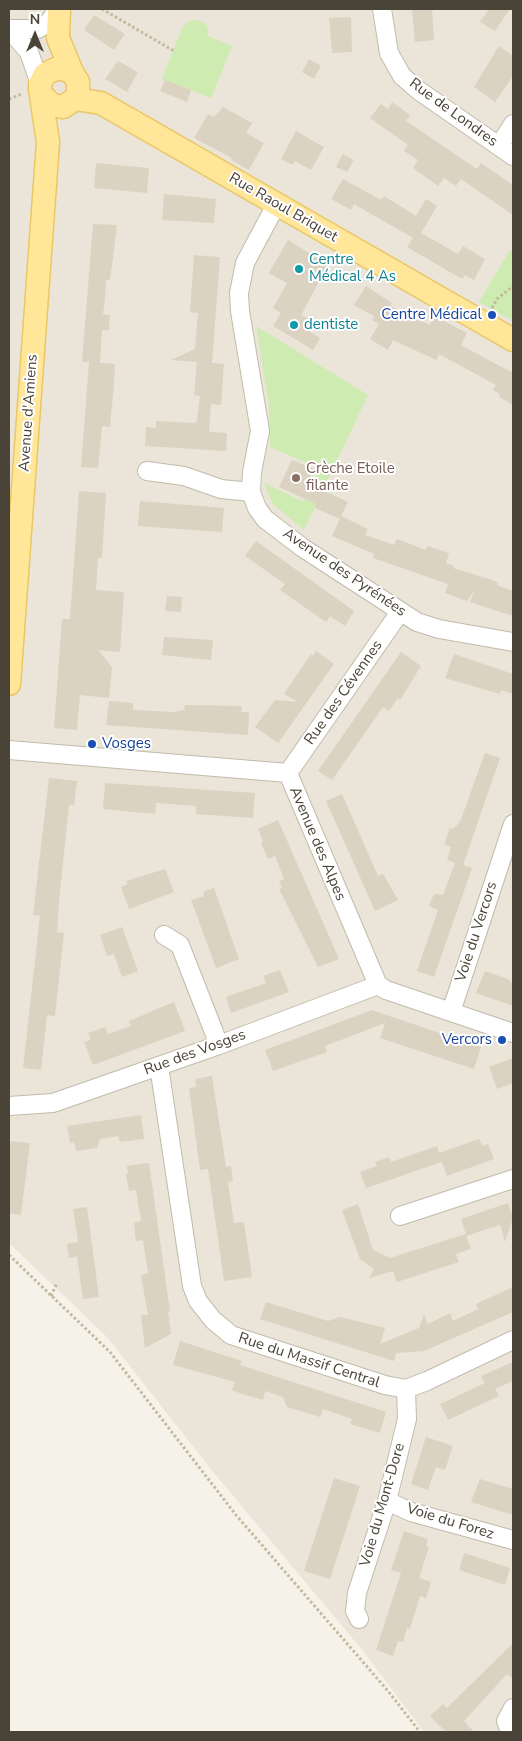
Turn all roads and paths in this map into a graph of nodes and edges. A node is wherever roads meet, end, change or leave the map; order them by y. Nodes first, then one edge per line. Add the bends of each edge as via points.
1 (59, 9) edge
2 (102, 9) edge
3 (382, 9) edge
4 (9, 29) edge
5 (174, 51) dead end
6 (60, 84) junction
7 (513, 124) edge
8 (506, 151) edge
9 (276, 205) junction
10 (513, 286) edge
11 (481, 321) junction
12 (513, 340) edge
13 (147, 471) dead end
14 (251, 492) junction
15 (400, 612) junction
16 (513, 642) edge
17 (9, 684) edge
18 (9, 750) edge
19 (288, 773) junction
20 (513, 824) edge
21 (164, 935) dead end
22 (378, 985) junction
23 (451, 1012) junction
24 (513, 1033) edge
25 (219, 1045) junction
26 (159, 1066) junction
27 (9, 1106) edge
28 (513, 1179) edge
29 (400, 1216) dead end
30 (9, 1255) edge
31 (57, 1283) dead end
32 (51, 1296) junction
33 (513, 1340) edge
34 (406, 1389) junction
35 (387, 1501) junction
36 (513, 1540) edge
37 (359, 1619) dead end
38 (513, 1708) edge
39 (420, 1732) edge
40 (510, 1732) edge

1 - 4 street via 49,22 38,29
1 - 6 main road, Avenue d'Amiens
2 - 5 path
3 - 8 street, Rue de Londres via 389,53 402,76
4 - 6 street
6 - 9 main road, Rue Raoul Briquet via 101,103
6 - 17 main road, Avenue d'Amiens via 48,142
7 - 8 street
9 - 11 main road, Rue Raoul Briquet
9 - 14 street via 246,262 239,293 260,431
10 - 11 path via 497,299 492,310 484,313
11 - 12 main road, Rue Raoul Briquet
13 - 14 street via 184,476 221,489
14 - 15 street, Avenue des Pyrénées via 265,519
15 - 16 street, Avenue des Pyrénées via 417,622 438,628
15 - 19 street, Rue des Cévennes
18 - 19 street, Avenue des Alpes
19 - 22 street, Avenue des Alpes
20 - 23 street, Voie du Vercors
21 - 25 street via 180,945
22 - 23 street
22 - 25 street, Rue des Vosges
23 - 24 street
25 - 26 street, Rue des Vosges
26 - 27 street, Rue des Vosges via 53,1103
26 - 34 street, Rue du Massif Central via 192,1286 198,1301 231,1335
28 - 29 street
30 - 32 path
31 - 32 path
32 - 39 path via 110,1352 236,1515 376,1676
33 - 34 street
34 - 35 street, Voie du Mont-Dore via 407,1419
35 - 36 street, Voie du Forez via 411,1512
35 - 37 street, Voie du Mont-Dore via 357,1594 355,1611
38 - 40 street via 506,1721

